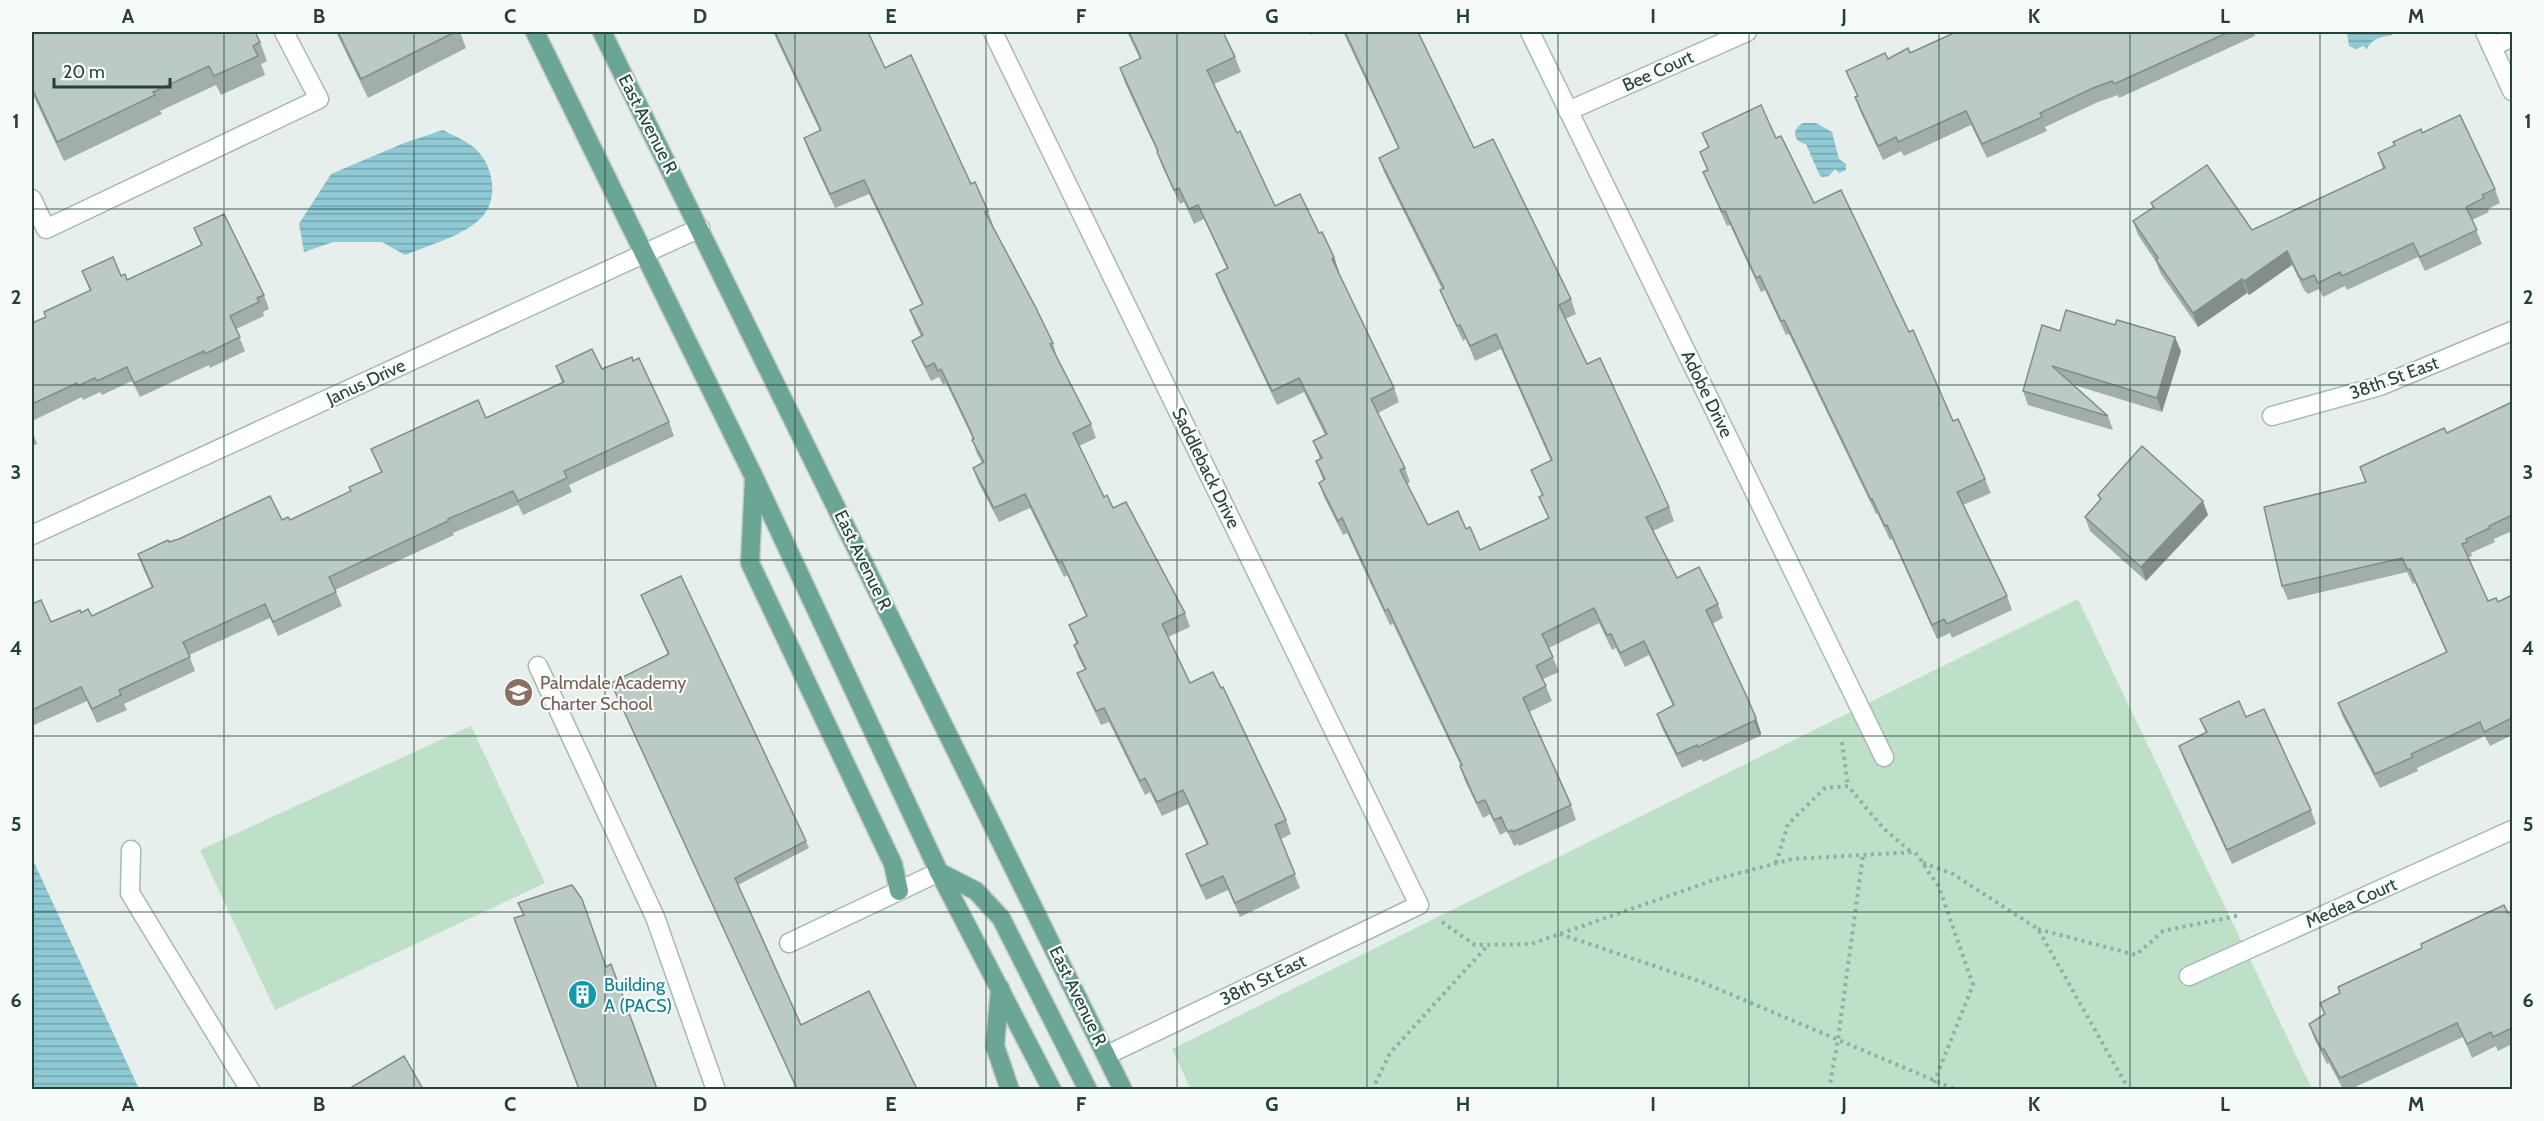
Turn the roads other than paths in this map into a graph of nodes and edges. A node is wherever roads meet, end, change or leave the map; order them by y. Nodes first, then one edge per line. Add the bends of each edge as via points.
1 (284, 32) edge
2 (535, 32) edge
3 (602, 32) edge
4 (993, 32) edge
5 (1530, 32) edge
6 (1747, 32) edge
7 (2512, 37) edge
8 (2489, 39) edge
9 (2512, 91) edge
10 (1568, 111) junction
11 (32, 199) edge
12 (700, 228) junction
13 (644, 255) junction
14 (2512, 331) edge
15 (2272, 416) dead end
16 (754, 477) junction
17 (32, 535) edge
18 (538, 666) dead end
19 (1884, 757) dead end
20 (2512, 830) edge
21 (131, 850) dead end
22 (939, 872) junction
23 (899, 891) junction
24 (1419, 906) joint
25 (789, 943) dead end
26 (2189, 976) dead end
27 (1000, 988) junction
28 (1107, 1055) junction
29 (250, 1089) edge
30 (716, 1089) edge
31 (1010, 1089) edge
32 (1052, 1089) edge
33 (1088, 1089) edge
34 (1124, 1089) edge

1 - 11 street via 320,99 46,229
2 - 13 main road
3 - 12 main road, East Avenue R
4 - 24 street, Saddleback Drive
5 - 10 street, Adobe Drive
6 - 10 street, Bee Court
7 - 8 street
8 - 9 street
10 - 19 street, Adobe Drive
12 - 13 street, Janus Drive
12 - 28 main road, East Avenue R
13 - 16 main road
13 - 17 street, Janus Drive
14 - 15 street, 38th St East via 2380,386
16 - 22 main road
16 - 23 main road via 750,563 893,864
18 - 30 street via 655,916
20 - 26 street, Medea Court
21 - 29 street via 130,893
22 - 23 street
22 - 27 main road
22 - 33 main road via 976,891 1001,918
23 - 25 street
24 - 28 street, 38th St East
27 - 31 main road via 995,1046
27 - 32 main road
28 - 34 main road, East Avenue R

